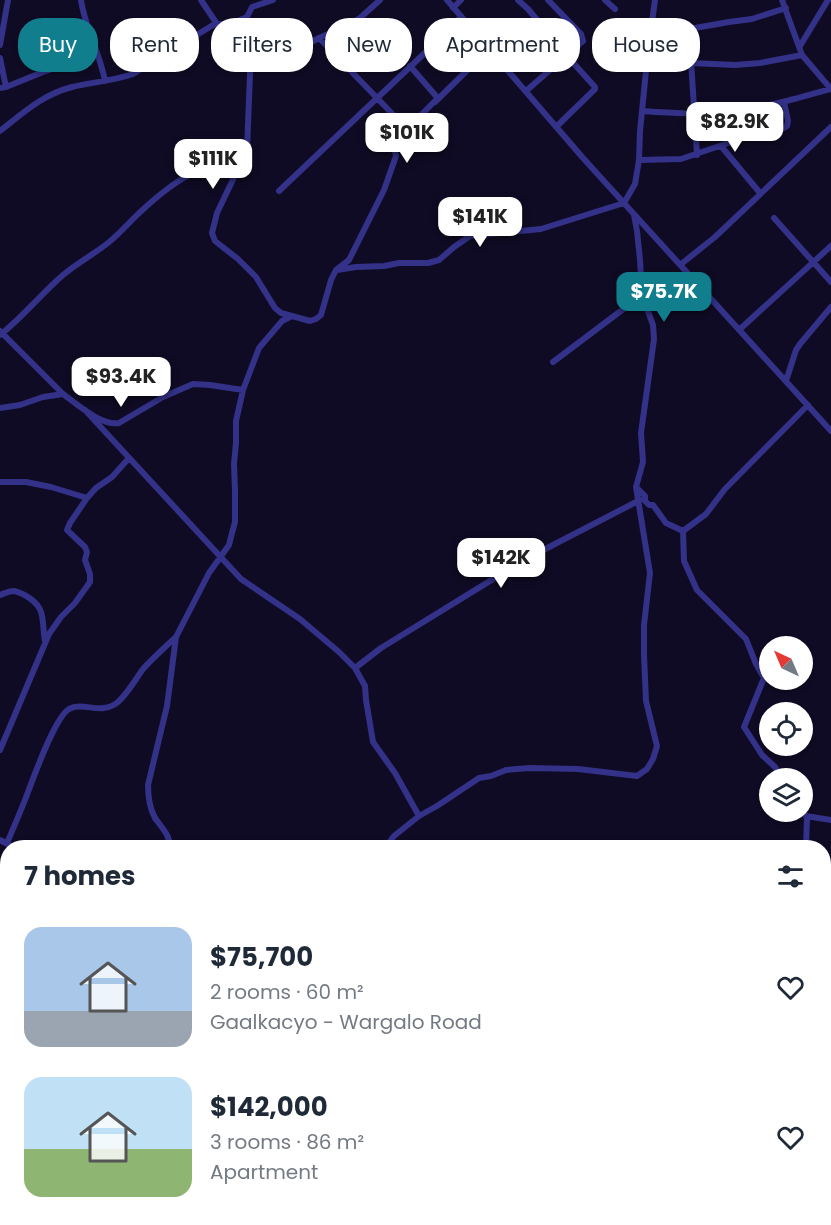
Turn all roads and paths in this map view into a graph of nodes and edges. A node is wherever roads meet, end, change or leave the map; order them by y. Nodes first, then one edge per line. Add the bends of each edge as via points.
1 (8, 0) edge
2 (81, 0) edge
3 (201, 0) edge
4 (273, 0) edge
5 (380, 0) edge
6 (447, 0) edge
7 (461, 0) edge
8 (518, 0) edge
9 (549, 0) edge
10 (605, 0) edge
11 (655, 0) edge
12 (782, 0) edge
13 (828, 0) edge
14 (453, 8) junction
15 (786, 8) junction
16 (615, 9) dead end
17 (461, 16) joint
18 (247, 17) joint
19 (213, 18) edge
20 (535, 18) edge
21 (566, 18) edge
22 (653, 18) edge
23 (211, 26) edge
24 (700, 27) edge
25 (319, 38) junction
26 (313, 41) edge
27 (0, 45) edge
28 (800, 46) junction
29 (802, 55) junction
30 (0, 58) edge
31 (700, 63) edge
32 (412, 64) edge
33 (412, 68) edge
34 (580, 70) edge
35 (43, 72) edge
36 (404, 72) edge
37 (465, 72) edge
38 (509, 72) edge
39 (548, 72) edge
40 (646, 72) edge
41 (692, 72) edge
42 (105, 81) junction
43 (3, 88) edge
44 (831, 89) edge
45 (526, 91) junction
46 (377, 99) junction
47 (434, 102) junction
48 (784, 102) junction
49 (642, 111) junction
50 (694, 114) junction
51 (556, 127) junction
52 (831, 127) edge
53 (407, 129) junction
54 (0, 131) edge
55 (721, 146) junction
56 (697, 155) junction
57 (639, 160) junction
58 (242, 162) junction
59 (279, 192) dead end
60 (760, 193) junction
61 (624, 203) junction
62 (634, 215) junction
63 (774, 218) dead end
64 (831, 246) edge
65 (813, 261) junction
66 (680, 265) junction
67 (336, 270) junction
68 (831, 282) edge
69 (642, 295) junction
70 (831, 307) edge
71 (292, 316) junction
72 (739, 330) junction
73 (1, 333) edge
74 (553, 363) dead end
75 (786, 381) junction
76 (243, 390) junction
77 (63, 394) junction
78 (808, 405) junction
79 (0, 408) edge
80 (86, 410) junction
81 (831, 431) edge
82 (129, 458) junction
83 (0, 482) edge
84 (636, 487) junction
85 (87, 498) junction
86 (639, 500) junction
87 (684, 531) junction
88 (221, 557) junction
89 (0, 595) edge
90 (176, 637) junction
91 (45, 641) junction
92 (355, 668) junction
93 (0, 750) edge
94 (776, 768) edge
95 (419, 816) junction
96 (813, 817) edge
97 (831, 820) edge
98 (806, 822) edge
99 (3, 840) edge
100 (169, 840) edge
101 (391, 840) edge
102 (806, 840) edge

1 - 27 street
2 - 42 street
3 - 19 street
4 - 18 street via 252,7
5 - 25 street via 344,27
6 - 14 street
7 - 14 street
8 - 20 street
9 - 21 street
10 - 16 street
11 - 22 street
12 - 15 street
13 - 28 street
14 - 17 street
15 - 24 street via 752,19
15 - 28 street
17 - 32 street
18 - 58 street via 248,133
23 - 42 street via 133,74
25 - 26 street
25 - 46 street
28 - 29 street
29 - 31 street via 760,63
29 - 44 street
30 - 43 street
33 - 47 street via 436,96
34 - 51 street via 595,89
35 - 43 street
36 - 46 street
37 - 47 street
38 - 45 street
39 - 45 street
40 - 49 street
41 - 50 street
42 - 54 street via 71,87 44,98
44 - 48 street
45 - 51 street
46 - 53 street
46 - 59 street
47 - 53 street
48 - 50 street
48 - 55 street via 787,126
49 - 50 street
49 - 57 street
50 - 56 street
51 - 61 street
52 - 60 street
53 - 67 street via 395,141 397,153 384,190 356,247 349,260
55 - 56 street
55 - 60 street
56 - 57 street
57 - 61 street via 634,184
58 - 71 street via 221,203 212,233 215,241 256,277 275,308
58 - 73 street via 213,165 189,174 62,276
60 - 66 street
61 - 62 street
61 - 67 street via 541,229 470,236 428,263
62 - 66 street
62 - 69 street
63 - 65 street
64 - 65 street
65 - 68 street
65 - 72 street
66 - 72 street
67 - 71 street via 321,315 310,321
69 - 74 street
69 - 84 street via 654,339 641,433 643,462
70 - 75 street via 796,350
71 - 76 street via 282,321 259,348
72 - 75 street
73 - 77 street
75 - 78 street
76 - 80 street via 193,384 114,424
76 - 88 street via 236,420 235,522
77 - 79 street
77 - 80 street
78 - 81 street
78 - 87 street via 725,489 706,514
80 - 82 street
82 - 85 street
82 - 88 street
83 - 85 street via 26,482
84 - 86 street
84 - 87 street via 666,523
85 - 91 street via 67,530 85,547 90,582
86 - 92 street via 524,560
86 - 95 street via 650,573 644,655 646,701 657,746 654,759 638,776 578,769 506,770 478,778
87 - 94 street via 684,561 697,590 746,639 764,678 744,727
88 - 90 street
88 - 92 street via 241,579 300,619
89 - 91 street via 16,591 37,604
90 - 99 street via 116,704 93,709 81,706 62,716
90 - 100 street via 167,706 148,785 150,806
91 - 93 street
92 - 95 street via 365,686 373,742
95 - 101 street
96 - 97 street
98 - 102 street

